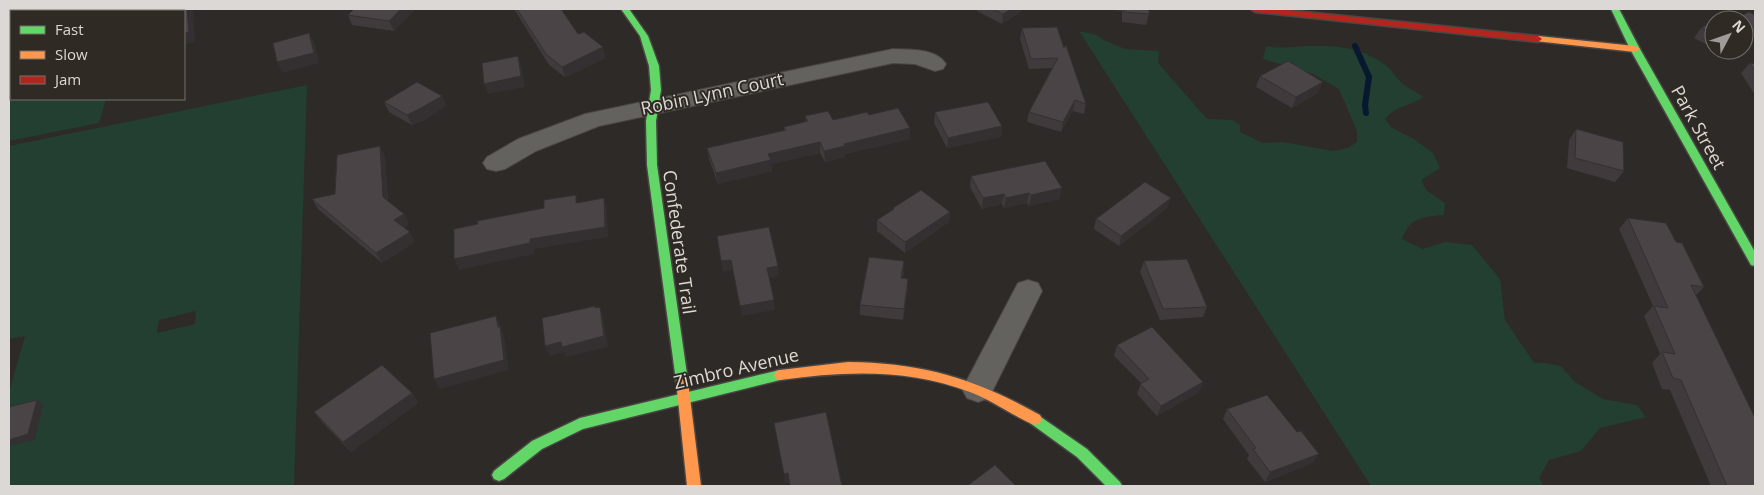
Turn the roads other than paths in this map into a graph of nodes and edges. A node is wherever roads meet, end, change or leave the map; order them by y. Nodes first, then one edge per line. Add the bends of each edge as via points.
1 (625, 9) edge
2 (1255, 9) edge
3 (1615, 9) edge
4 (1635, 49) junction
5 (935, 64) dead end
6 (654, 106) junction
7 (496, 163) dead end
8 (1755, 262) edge
9 (1028, 291) dead end
10 (978, 389) junction
11 (684, 397) junction
12 (499, 475) dead end
13 (694, 486) edge
14 (1115, 486) edge

1 - 6 street, Confederate Trail via 649,48 654,66
2 - 4 street
3 - 4 street, Park Street
4 - 8 street, Park Street
5 - 6 street, Robin Lynn Court via 918,58 893,56
6 - 7 street, Robin Lynn Court via 560,130
6 - 11 street, Confederate Trail via 652,165
9 - 10 street
10 - 11 street, Zimbro Avenue via 930,374 894,368 840,367 786,372
10 - 14 street, Zimbro Avenue via 1039,421 1078,450
11 - 12 street, Zimbro Avenue via 580,424 520,455
11 - 13 street, Confederate Trail

